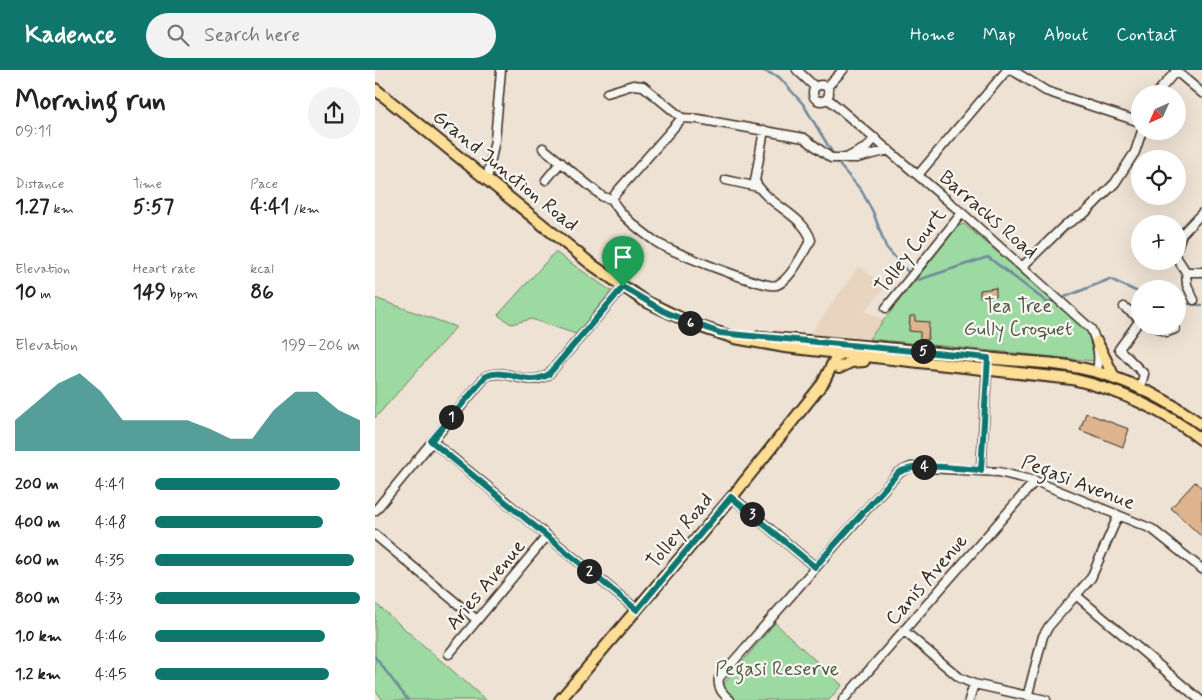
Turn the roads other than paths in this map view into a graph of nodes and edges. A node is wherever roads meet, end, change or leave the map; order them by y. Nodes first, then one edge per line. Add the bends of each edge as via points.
1 (501, 70) edge
2 (797, 70) edge
3 (843, 70) edge
4 (1007, 70) edge
5 (1011, 70) edge
6 (1176, 70) edge
7 (1164, 85) edge
8 (815, 87) junction
9 (827, 87) junction
10 (375, 89) edge
11 (607, 93) dead end
12 (1202, 93) edge
13 (827, 98) junction
14 (682, 118) junction
15 (1131, 119) edge
16 (764, 130) junction
17 (875, 138) junction
18 (1139, 140) edge
19 (543, 148) dead end
20 (889, 150) junction
21 (843, 159) junction
22 (561, 162) junction
23 (918, 175) junction
24 (487, 179) junction
25 (545, 180) dead end
26 (726, 180) dead end
27 (758, 187) junction
28 (612, 199) junction
29 (1202, 212) edge
30 (962, 213) junction
31 (1186, 230) edge
32 (1023, 267) junction
33 (1187, 272) joint
34 (1202, 272) edge
35 (623, 287) junction
36 (1194, 300) dead end
37 (1123, 307) dead end
38 (887, 308) dead end
39 (1131, 313) edge
40 (1131, 332) edge
41 (720, 333) junction
42 (1097, 342) junction
43 (842, 348) junction
44 (817, 350) junction
45 (988, 358) junction
46 (924, 363) junction
47 (834, 368) junction
48 (987, 370) junction
49 (1097, 372) junction
50 (1115, 379) junction
51 (1094, 384) junction
52 (1140, 389) junction
53 (1202, 424) edge
54 (1202, 440) edge
55 (431, 441) junction
56 (981, 470) junction
57 (1035, 481) junction
58 (731, 497) junction
59 (375, 511) edge
60 (1118, 516) junction
61 (375, 535) edge
62 (547, 536) junction
63 (815, 567) junction
64 (1202, 569) edge
65 (1077, 596) junction
66 (637, 610) junction
67 (477, 620) junction
68 (904, 631) junction
69 (449, 654) dead end
70 (974, 684) junction
71 (1028, 694) junction
72 (564, 699) edge
73 (730, 700) edge
74 (843, 700) edge
75 (969, 700) edge
76 (1046, 700) edge
77 (1200, 700) edge

1 - 24 street via 495,140
2 - 8 street
3 - 9 street
4 - 23 street
5 - 15 street via 1046,90
6 - 7 street
6 - 12 street
8 - 9 street
8 - 13 street via 816,99 822,101
9 - 13 street
10 - 24 main road, Grand Junction Road
11 - 14 street via 633,85 643,86
13 - 17 street, Barracks Road
14 - 16 street
14 - 28 street
16 - 21 street via 804,138 831,158
16 - 27 street via 755,181
17 - 20 street, Barracks Road
17 - 21 street via 867,147
18 - 32 street via 1115,183 1085,213 1065,225
19 - 22 street
20 - 21 street
20 - 23 street, Barracks Road
22 - 25 street
22 - 28 street via 603,197
23 - 30 street, Barracks Road
24 - 35 main road, Grand Junction Road
26 - 27 street
27 - 28 street via 800,224 811,240 786,278 770,287 657,242 616,208
29 - 31 street
30 - 32 street, Barracks Road
30 - 38 street, Tolley Court
32 - 42 street, Barracks Road via 1091,329
33 - 34 street
33 - 36 street via 1187,285
35 - 41 main road, Grand Junction Road via 667,313
35 - 55 street via 548,375 538,380 497,372 486,376
37 - 39 street
40 - 52 street via 1119,348 1144,374
41 - 43 main road, Grand Junction Road
41 - 44 main road, Grand Junction Road via 752,342
42 - 49 street
42 - 50 main road
43 - 44 main road, Grand Junction Road
43 - 45 main road, Grand Junction Road
43 - 46 main road, Grand Junction Road
43 - 47 main road, Tolley Road via 843,358
44 - 47 main road
45 - 48 main road
45 - 49 main road, Grand Junction Road
46 - 47 main road via 913,366 855,361
46 - 48 main road, Grand Junction Road
47 - 58 main road, Tolley Road
48 - 51 main road, Grand Junction Road
48 - 56 street
49 - 50 main road, Grand Junction Road
49 - 51 main road
50 - 52 main road, Grand Junction Road
51 - 54 main road, Grand Junction Road via 1167,415
52 - 53 main road, Grand Junction Road
55 - 59 street
55 - 62 street
56 - 57 street, Pegasi Avenue
56 - 63 street, Pegasi Avenue via 917,467 898,473
57 - 60 street, Pegasi Avenue
57 - 68 street, Canis Avenue
58 - 63 street
58 - 66 main road, Tolley Road
60 - 64 street, Pegasi Avenue via 1160,534
60 - 65 street via 1095,571
61 - 67 street
62 - 66 street
62 - 67 street, Aries Avenue
63 - 73 street, Pegasi Avenue via 719,678 721,690
65 - 71 street via 1043,636
65 - 77 street
66 - 72 main road, Tolley Road
67 - 69 street, Aries Avenue
68 - 70 street via 947,668
68 - 74 street, Canis Avenue
70 - 71 street
70 - 75 street
71 - 76 street

